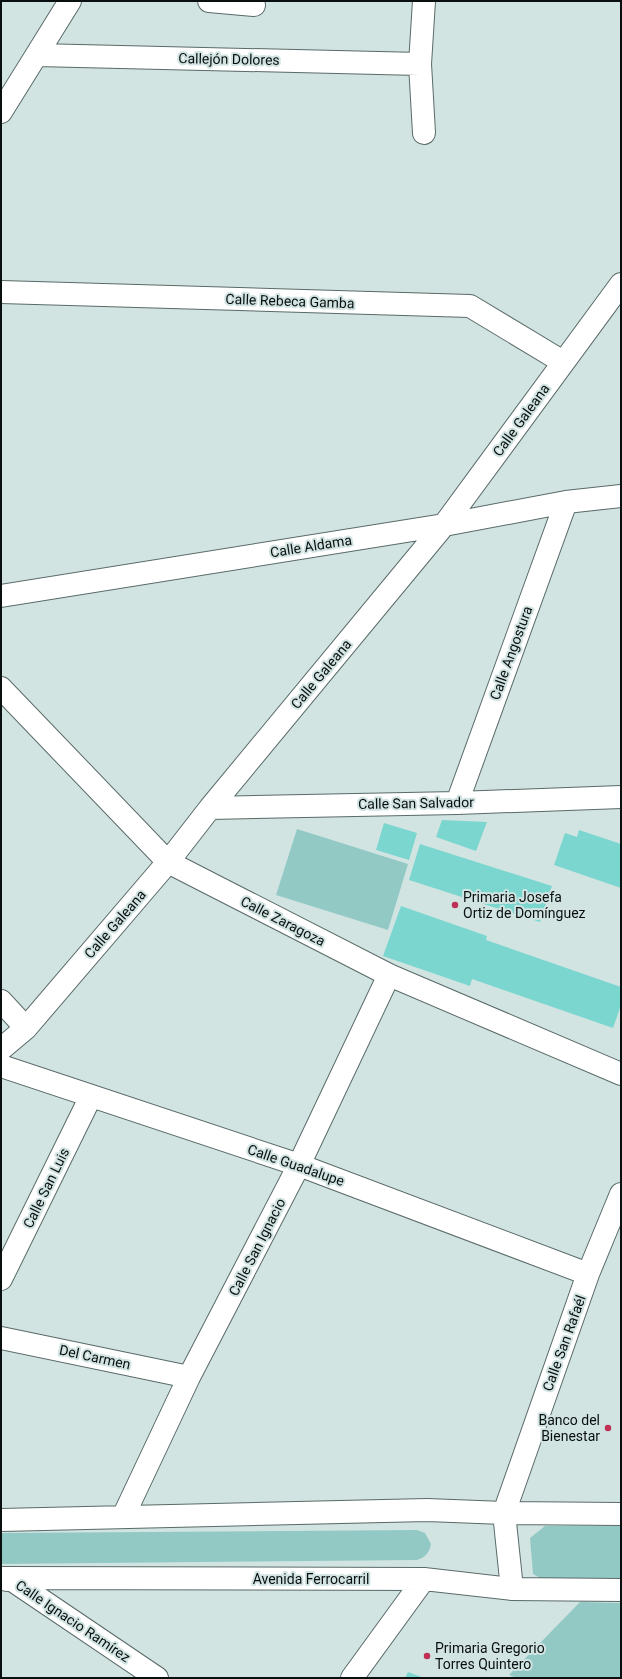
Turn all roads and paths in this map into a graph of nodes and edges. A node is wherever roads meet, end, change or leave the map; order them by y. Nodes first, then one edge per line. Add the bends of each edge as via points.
1 (70, 1) edge
2 (209, 1) edge
3 (424, 1) edge
4 (254, 5) dead end
5 (37, 55) junction
6 (420, 64) junction
7 (1, 112) edge
8 (424, 133) dead end
9 (621, 284) edge
10 (1, 292) edge
11 (563, 362) junction
12 (621, 496) edge
13 (566, 502) junction
14 (444, 525) junction
15 (1, 596) edge
16 (1, 688) edge
17 (621, 796) edge
18 (457, 803) junction
19 (210, 808) junction
20 (168, 862) junction
21 (389, 975) junction
22 (1, 1001) edge
23 (26, 1028) junction
24 (1, 1049) edge
25 (1, 1066) edge
26 (621, 1074) edge
27 (91, 1096) junction
28 (299, 1165) junction
29 (621, 1194) edge
30 (588, 1274) junction
31 (1, 1279) edge
32 (1, 1338) edge
33 (189, 1377) junction
34 (504, 1513) junction
35 (621, 1514) edge
36 (123, 1517) junction
37 (1, 1520) edge
38 (424, 1579) junction
39 (4, 1580) edge
40 (512, 1589) junction
41 (621, 1590) edge
42 (157, 1678) edge
43 (352, 1678) edge

1 - 5 street
2 - 4 street
3 - 6 street
5 - 6 street, Callejón Dolores
5 - 7 street
6 - 8 street
9 - 11 street, Calle Galeana
10 - 11 street, Calle Rebeca Gamba via 470,306
11 - 14 street, Calle Galeana
12 - 13 street, Calle Aldama
13 - 14 street, Calle Aldama
13 - 18 street, Calle Angostura
14 - 15 street, Calle Aldama
14 - 19 street, Calle Galeana
16 - 20 street, Calle Zaragoza
17 - 18 street, Calle San Salvador
18 - 19 street, Calle San Salvador
19 - 20 street, Calle Galeana
20 - 21 street, Calle Zaragoza
20 - 23 street, Calle Galeana
21 - 26 street, Calle Zaragoza
21 - 28 street, Calle San Ignacio
22 - 23 street
23 - 24 street, Calle Galeana
25 - 27 street, Calle Guadalupe
27 - 28 street, Calle Guadalupe
27 - 31 street, Calle San Luis
28 - 30 street, Calle Guadalupe
28 - 33 street, Calle San Ignacio
29 - 30 street, Calle San Rafaél
30 - 34 street, Calle San Rafaél
32 - 33 street, Del Carmen
33 - 36 street, Calle San Ignacio
34 - 35 street
34 - 36 street via 427,1510
34 - 40 street, Calle San Rafaél
36 - 37 street
38 - 39 street, Avenida Ferrocarril
38 - 40 street, Avenida Ferrocarril
38 - 43 street
39 - 42 street, Calle Ignacio Ramírez
40 - 41 street, Avenida Ferrocarril

